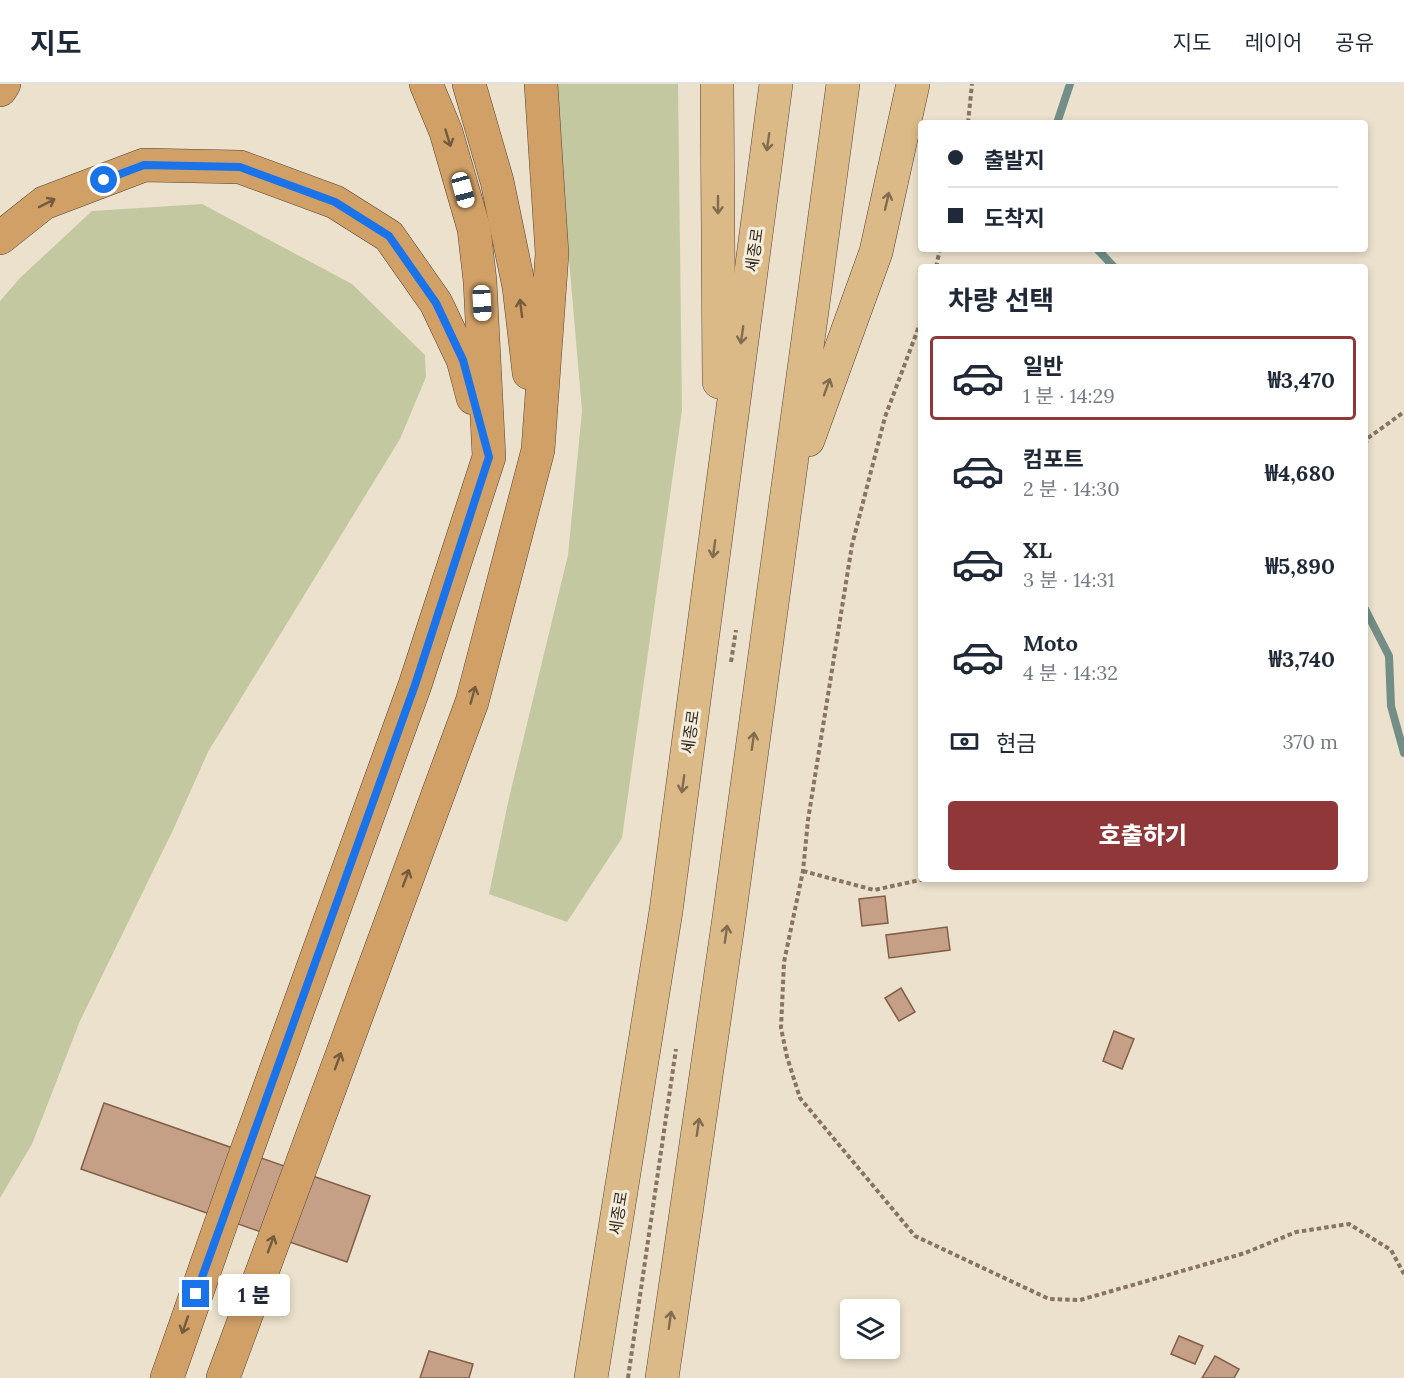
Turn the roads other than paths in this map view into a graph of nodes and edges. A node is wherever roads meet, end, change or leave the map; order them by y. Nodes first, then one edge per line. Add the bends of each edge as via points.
1 (4, 84) edge
2 (426, 84) edge
3 (469, 84) edge
4 (541, 84) edge
5 (717, 84) edge
6 (776, 84) edge
7 (843, 84) edge
8 (913, 84) edge
9 (0, 90) edge
10 (0, 238) edge
11 (538, 450) junction
12 (489, 457) junction
13 (786, 501) junction
14 (719, 508) junction
15 (167, 1378) edge
16 (223, 1378) edge
17 (591, 1378) edge
18 (662, 1378) edge

1 - 9 highway
2 -> 12 highway via 446,132 474,229
11 -> 3 highway via 519,288 497,181
4 - 11 highway via 552,254
5 -> 14 highway
6 -> 14 highway, 세종로
7 - 13 highway
13 -> 8 highway via 876,252
10 -> 12 highway via 44,203 144,165 240,167 335,202 389,236 436,303 463,360
16 -> 11 highway via 472,702
12 -> 15 highway via 415,685
18 -> 13 highway
14 -> 17 highway, 세종로 via 666,911

